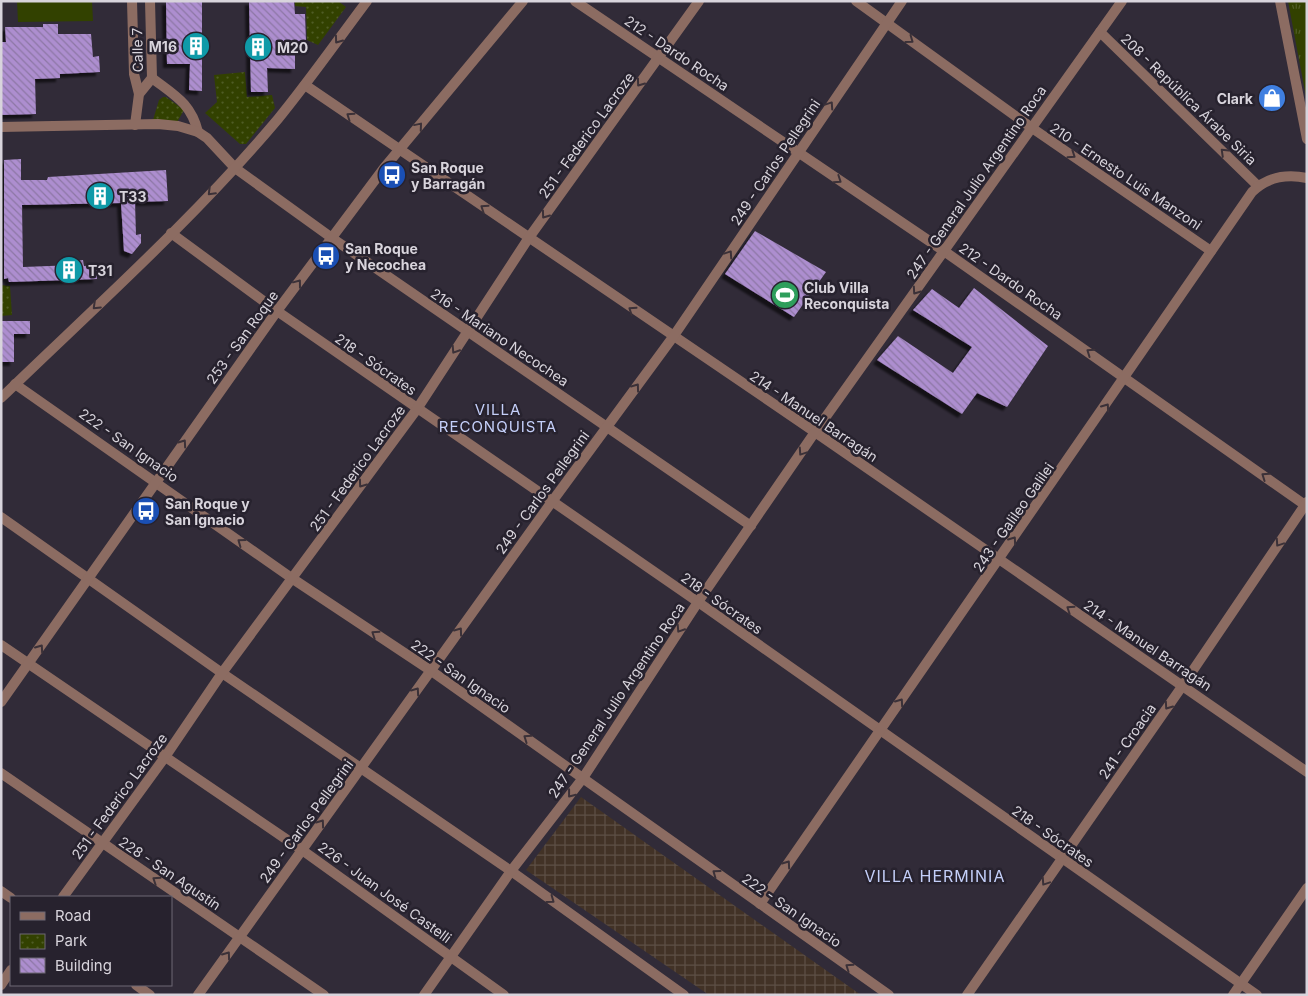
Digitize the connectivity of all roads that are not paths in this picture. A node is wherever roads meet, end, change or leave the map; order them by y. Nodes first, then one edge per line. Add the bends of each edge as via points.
1 (132, 1) edge
2 (150, 1) edge
3 (367, 1) edge
4 (523, 1) edge
5 (575, 1) edge
6 (700, 1) edge
7 (856, 1) edge
8 (902, 1) edge
9 (1122, 1) edge
10 (1280, 1) edge
11 (887, 23) junction
12 (1100, 32) junction
13 (659, 57) junction
14 (152, 78) junction
15 (305, 85) junction
16 (139, 94) junction
17 (135, 125) junction
18 (1, 127) edge
19 (1032, 128) junction
20 (198, 132) junction
21 (1307, 139) edge
22 (399, 150) junction
23 (798, 153) junction
24 (235, 168) junction
25 (1307, 178) edge
26 (1258, 186) junction
27 (171, 233) junction
28 (332, 238) junction
29 (528, 238) junction
30 (1211, 250) junction
31 (944, 251) junction
32 (277, 311) junction
33 (467, 331) junction
34 (673, 337) junction
35 (1126, 378) junction
36 (16, 384) junction
37 (1, 398) edge
38 (417, 409) junction
39 (607, 427) junction
40 (815, 432) junction
41 (156, 481) junction
42 (551, 503) junction
43 (1306, 504) edge
44 (1, 518) edge
45 (751, 526) junction
46 (999, 561) junction
47 (89, 578) junction
48 (293, 578) junction
49 (698, 602) junction
50 (1, 645) edge
51 (29, 665) junction
52 (430, 670) junction
53 (222, 673) junction
54 (1183, 685) junction
55 (1, 702) edge
56 (881, 730) junction
57 (166, 757) junction
58 (362, 767) junction
59 (1307, 772) edge
60 (1, 773) edge
61 (583, 778) junction
62 (101, 843) junction
63 (302, 850) junction
64 (1061, 858) junction
65 (511, 871) junction
66 (1307, 888) edge
67 (64, 896) edge
68 (760, 904) junction
69 (240, 937) junction
70 (451, 957) junction
71 (10, 972) edge
72 (1241, 984) junction
73 (1, 985) edge
74 (137, 986) edge
75 (150, 995) edge
76 (198, 995) edge
77 (324, 995) edge
78 (424, 995) edge
79 (504, 995) edge
80 (684, 995) edge
81 (889, 995) edge
82 (967, 995) edge
83 (1233, 995) edge
84 (1257, 995) edge

1 - 16 street, Calle 7 via 134,74
2 - 14 street, Calle 7
3 -> 15 street
22 -> 4 street, 253 - San Roque
5 - 13 street, 212 - Dardo Rocha
6 - 13 street, 251 - Federico Lacroze
7 - 11 street, 210 - Ernesto Luis Manzoni
8 - 11 street, 249 - Carlos Pellegrini
9 - 12 street, 247 - General Julio Argentino Roca
10 - 21 street
11 -> 19 street, 210 - Ernesto Luis Manzoni
23 -> 11 street, 249 - Carlos Pellegrini
12 - 19 street, 247 - General Julio Argentino Roca
26 -> 12 street, 208 - República Árabe Siria
13 - 23 street, 212 - Dardo Rocha
13 -> 29 street, 251 - Federico Lacroze
14 - 16 street, Calle 7
14 - 20 street via 186,106 194,116
22 -> 15 street, 214 - Manuel Barragán
15 - 24 street
16 - 17 street, Calle 7
17 - 18 street
17 - 20 street via 178,126
19 -> 30 street, 210 - Ernesto Luis Manzoni
19 - 31 street, 247 - General Julio Argentino Roca
20 - 24 street, 216 - Mariano Necochea
22 - 28 street, 253 - San Roque
29 -> 22 street, 214 - Manuel Barragán
23 -> 31 street, 212 - Dardo Rocha
34 -> 23 street, 249 - Carlos Pellegrini
24 -> 27 street
24 - 28 street, 216 - Mariano Necochea
25 - 26 street via 1289,176
26 - 30 street, 243 - Galileo Galilei
27 - 32 street, 218 - Sócrates
27 -> 36 street
32 -> 28 street, 253 - San Roque
28 - 33 street, 216 - Mariano Necochea
29 - 33 street, 251 - Federico Lacroze
34 -> 29 street, 214 - Manuel Barragán
30 - 35 street, 243 - Galileo Galilei
35 -> 31 street, 212 - Dardo Rocha
31 -> 40 street, 247 - General Julio Argentino Roca
32 - 38 street, 218 - Sócrates
41 -> 32 street, 253 - San Roque
33 -> 38 street, 251 - Federico Lacroze
33 - 39 street, 216 - Mariano Necochea
39 -> 34 street, 249 - Carlos Pellegrini
34 - 40 street, 214 - Manuel Barragán
43 -> 35 street, 212 - Dardo Rocha
46 -> 35 street, 243 - Galileo Galilei
36 - 37 street
36 - 41 street, 222 - San Ignacio
38 - 42 street, 218 - Sócrates
38 -> 48 street, 251 - Federico Lacroze
39 - 42 street, 249 - Carlos Pellegrini
39 - 45 street, 216 - Mariano Necochea
40 -> 45 street, 247 - General Julio Argentino Roca
40 - 46 street, 214 - Manuel Barragán
41 - 47 street, 253 - San Roque
48 -> 41 street, 222 - San Ignacio
42 - 49 street, 218 - Sócrates
52 -> 42 street, 249 - Carlos Pellegrini
43 -> 54 street, 241 - Croacia
44 - 47 street
45 - 49 street, 247 - General Julio Argentino Roca
54 -> 46 street, 214 - Manuel Barragán
56 -> 46 street, 243 - Galileo Galilei
51 -> 47 street, 253 - San Roque
47 - 53 street
52 -> 48 street, 222 - San Ignacio
48 - 53 street, 251 - Federico Lacroze
49 - 56 street, 218 - Sócrates
49 -> 61 street, 247 - General Julio Argentino Roca
50 - 51 street, 226 - Juan José Castelli
51 - 55 street, 253 - San Roque
51 - 57 street, 226 - Juan José Castelli
58 -> 52 street, 249 - Carlos Pellegrini
61 -> 52 street, 222 - San Ignacio
53 - 57 street, 251 - Federico Lacroze
53 - 58 street
54 - 59 street, 214 - Manuel Barragán
54 -> 64 street, 241 - Croacia
56 - 64 street, 218 - Sócrates
68 -> 56 street, 243 - Galileo Galilei
57 - 62 street, 251 - Federico Lacroze
57 - 63 street, 226 - Juan José Castelli
63 -> 58 street, 249 - Carlos Pellegrini
58 - 65 street
60 - 62 street, 228 - San Agustín
61 -> 65 street, 247 - General Julio Argentino Roca
68 -> 61 street, 222 - San Ignacio
62 - 67 street, 251 - Federico Lacroze
69 -> 62 street, 228 - San Agustín
63 - 69 street, 249 - Carlos Pellegrini
63 - 70 street, 226 - Juan José Castelli
64 - 72 street, 218 - Sócrates
64 -> 82 street, 241 - Croacia
65 - 70 street, 247 - General Julio Argentino Roca
65 -> 80 street
66 - 72 street
81 -> 68 street, 222 - San Ignacio
76 -> 69 street, 249 - Carlos Pellegrini
69 - 77 street, 228 - San Agustín
70 - 78 street, 247 - General Julio Argentino Roca
70 - 79 street, 226 - Juan José Castelli
71 - 73 street
72 - 83 street
72 - 84 street, 218 - Sócrates
74 - 75 street

